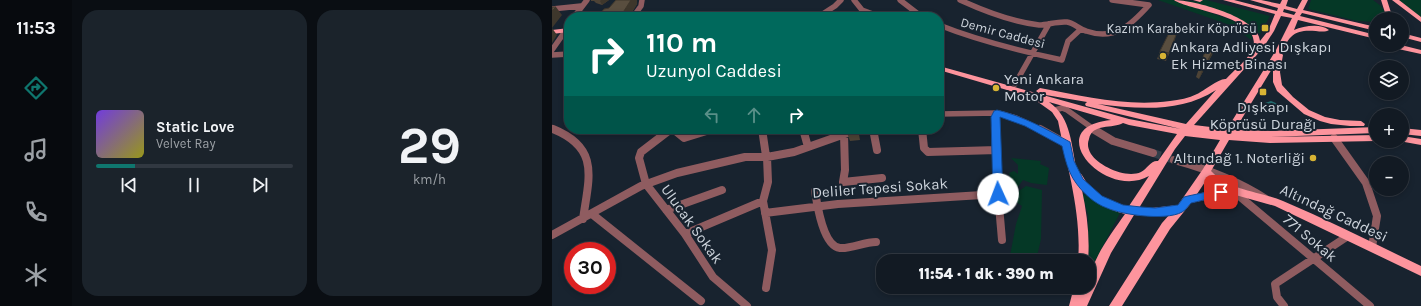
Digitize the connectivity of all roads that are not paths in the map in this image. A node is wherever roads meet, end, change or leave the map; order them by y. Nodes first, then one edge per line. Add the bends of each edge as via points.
1 (586, 0) edge
2 (642, 0) edge
3 (849, 0) edge
4 (854, 0) edge
5 (900, 0) edge
6 (960, 0) edge
7 (1112, 0) edge
8 (1177, 0) edge
9 (1196, 0) edge
10 (1200, 0) edge
11 (1226, 0) edge
12 (1253, 0) edge
13 (1260, 0) edge
14 (1285, 0) edge
15 (1305, 0) edge
16 (1377, 0) edge
17 (1384, 0) edge
18 (1396, 0) edge
19 (840, 1) edge
20 (1270, 4) junction
21 (581, 6) junction
22 (552, 9) edge
23 (1388, 10) joint
24 (577, 12) edge
25 (637, 12) edge
26 (826, 12) edge
27 (867, 12) edge
28 (916, 12) edge
29 (1289, 12) junction
30 (1421, 20) edge
31 (1050, 24) junction
32 (1369, 24) edge
33 (1361, 25) junction
34 (944, 27) edge
35 (1369, 27) edge
36 (564, 28) edge
37 (552, 29) edge
38 (564, 29) edge
39 (1081, 29) junction
40 (552, 32) edge
41 (564, 34) edge
42 (1369, 35) edge
43 (1287, 36) junction
44 (1409, 37) edge
45 (1369, 40) edge
46 (1421, 40) edge
47 (1409, 45) edge
48 (1421, 48) edge
49 (1409, 49) edge
50 (552, 50) edge
51 (1280, 50) junction
52 (1421, 52) edge
53 (1254, 53) junction
54 (564, 54) edge
55 (1034, 54) junction
56 (552, 55) edge
57 (944, 64) edge
58 (1242, 66) junction
59 (944, 69) edge
60 (1015, 84) junction
61 (1040, 91) junction
62 (1028, 93) junction
63 (1055, 110) junction
64 (997, 113) junction
65 (944, 114) edge
66 (1129, 122) junction
67 (1369, 125) edge
68 (1092, 128) junction
69 (552, 129) edge
70 (1369, 131) edge
71 (1409, 132) edge
72 (1419, 133) edge
73 (665, 134) edge
74 (679, 134) edge
75 (700, 134) edge
76 (763, 134) edge
77 (804, 134) edge
78 (838, 134) edge
79 (840, 134) edge
80 (874, 134) edge
81 (923, 134) edge
82 (1313, 135) junction
83 (1334, 138) junction
84 (1369, 138) edge
85 (1409, 140) edge
86 (1421, 142) edge
87 (1067, 144) junction
88 (808, 147) junction
89 (1172, 147) junction
90 (877, 150) dead end
91 (997, 150) junction
92 (1153, 153) tunnel mouth
93 (767, 156) junction
94 (1174, 160) tunnel mouth
95 (1070, 161) junction
96 (1206, 172) junction
97 (882, 178) dead end
98 (646, 184) junction
99 (722, 190) dead end
100 (1232, 190) junction
101 (815, 191) dead end
102 (998, 194) junction
103 (1266, 199) junction
104 (763, 201) junction
105 (1184, 204) junction
106 (818, 207) junction
107 (666, 210) junction
108 (765, 213) junction
109 (592, 214) junction
110 (583, 219) junction
111 (685, 234) junction
112 (552, 235) edge
113 (1348, 236) junction
114 (1002, 240) dead end
115 (876, 242) dead end
116 (1372, 247) junction
117 (1085, 254) edge
118 (1312, 258) junction
119 (1421, 271) edge
120 (766, 288) dead end
121 (1078, 294) edge
122 (701, 301) dead end
123 (747, 306) edge
124 (1075, 306) edge
125 (1081, 306) edge
126 (1115, 306) edge
127 (1284, 306) edge
128 (1370, 306) edge

1 - 21 street
2 - 25 street
3 - 19 street
4 - 27 street via 862,10
5 - 28 street
6 - 31 street via 1025,21
7 - 39 street via 1149,5 1122,30 1114,33 1100,34
8 - 53 main road via 1245,24 1256,35
9 - 10 main road
11 - 29 main road
12 - 20 main road
13 - 20 main road
14 - 53 main road via 1271,32
15 - 43 main road
16 - 23 main road
17 - 23 main road
18 - 30 main road
19 - 26 street
20 - 29 main road
21 - 22 street
21 - 24 street
29 - 33 main road
29 - 42 main road
31 - 39 street via 1065,22
31 - 55 street
32 - 33 main road
33 - 35 main road
34 - 55 street, Demir Caddesi via 972,38
36 - 37 main road
38 - 40 main road
39 - 55 street, Demir Caddesi via 1068,41 1062,60
41 - 50 street
43 - 45 main road via 1299,30 1312,28
43 - 51 main road
44 - 46 main road
47 - 48 main road
49 - 52 main road
51 - 67 main road via 1276,82 1295,104 1329,122
51 - 96 main road
53 - 58 main road
54 - 56 street
55 - 60 street
57 - 60 main road
58 - 61 main road via 1212,89 1190,100 1176,103 1136,105
58 - 89 main road
59 - 62 main road
60 - 61 main road
61 - 82 main road via 1204,130
62 - 63 main road
62 - 66 main road
63 - 68 street via 1067,110
63 - 87 main road via 1062,122
64 - 65 street
64 - 87 street via 1028,124
64 - 91 street
66 - 68 main road via 1105,123
66 - 82 main road via 1196,135 1270,140
68 - 89 main road via 1084,135 1085,152 1096,166 1113,174 1142,176
68 - 92 street via 1113,141
69 - 110 street via 571,137 582,148 589,167
70 - 82 main road
71 - 72 main road
73 - 98 street, Ulucak Sokak via 647,146 639,158
74 - 75 street via 688,138
76 - 93 street
77 - 88 street
78 - 88 street
79 - 97 street via 846,157 844,182
80 - 90 street
81 - 91 street via 924,148 928,152
82 - 83 main road
83 - 84 main road
83 - 116 street via 1366,183 1377,216
85 - 86 main road
87 - 95 main road
88 - 93 street
89 - 125 main road via 1107,250
91 - 102 street
93 - 98 street via 745,157 677,173
93 - 104 street via 768,182
94 - 103 street via 1250,187
95 - 105 main road, Altındağ Caddesi via 1086,189 1110,205 1155,212
95 - 117 main road via 1081,207
96 - 100 main road, Altındağ Caddesi
96 - 105 main road
98 - 107 street, Ulucak Sokak
98 - 109 street
99 - 107 street
100 - 103 main road, Altındağ Caddesi
100 - 105 main road, Altındağ Caddesi
100 - 118 street, 771 Sokak
101 - 106 street
102 - 106 street, Deliler Tepesi Sokak
102 - 114 street
103 - 113 main road, Altındağ Caddesi
104 - 108 street
104 - 111 street
105 - 126 main road via 1166,226
106 - 108 street, Deliler Tepesi Sokak
106 - 115 street via 825,232 832,245 838,248
107 - 111 street, Ulucak Sokak
108 - 120 street via 772,250
109 - 110 street
109 - 122 street
110 - 112 street
111 - 123 street, Ulucak Sokak via 713,277
113 - 116 main road, Altındağ Caddesi
113 - 118 street
116 - 119 main road, Altındağ Caddesi
118 - 127 street via 1275,284 1277,297
118 - 128 street, 771 Sokak
121 - 124 main road

